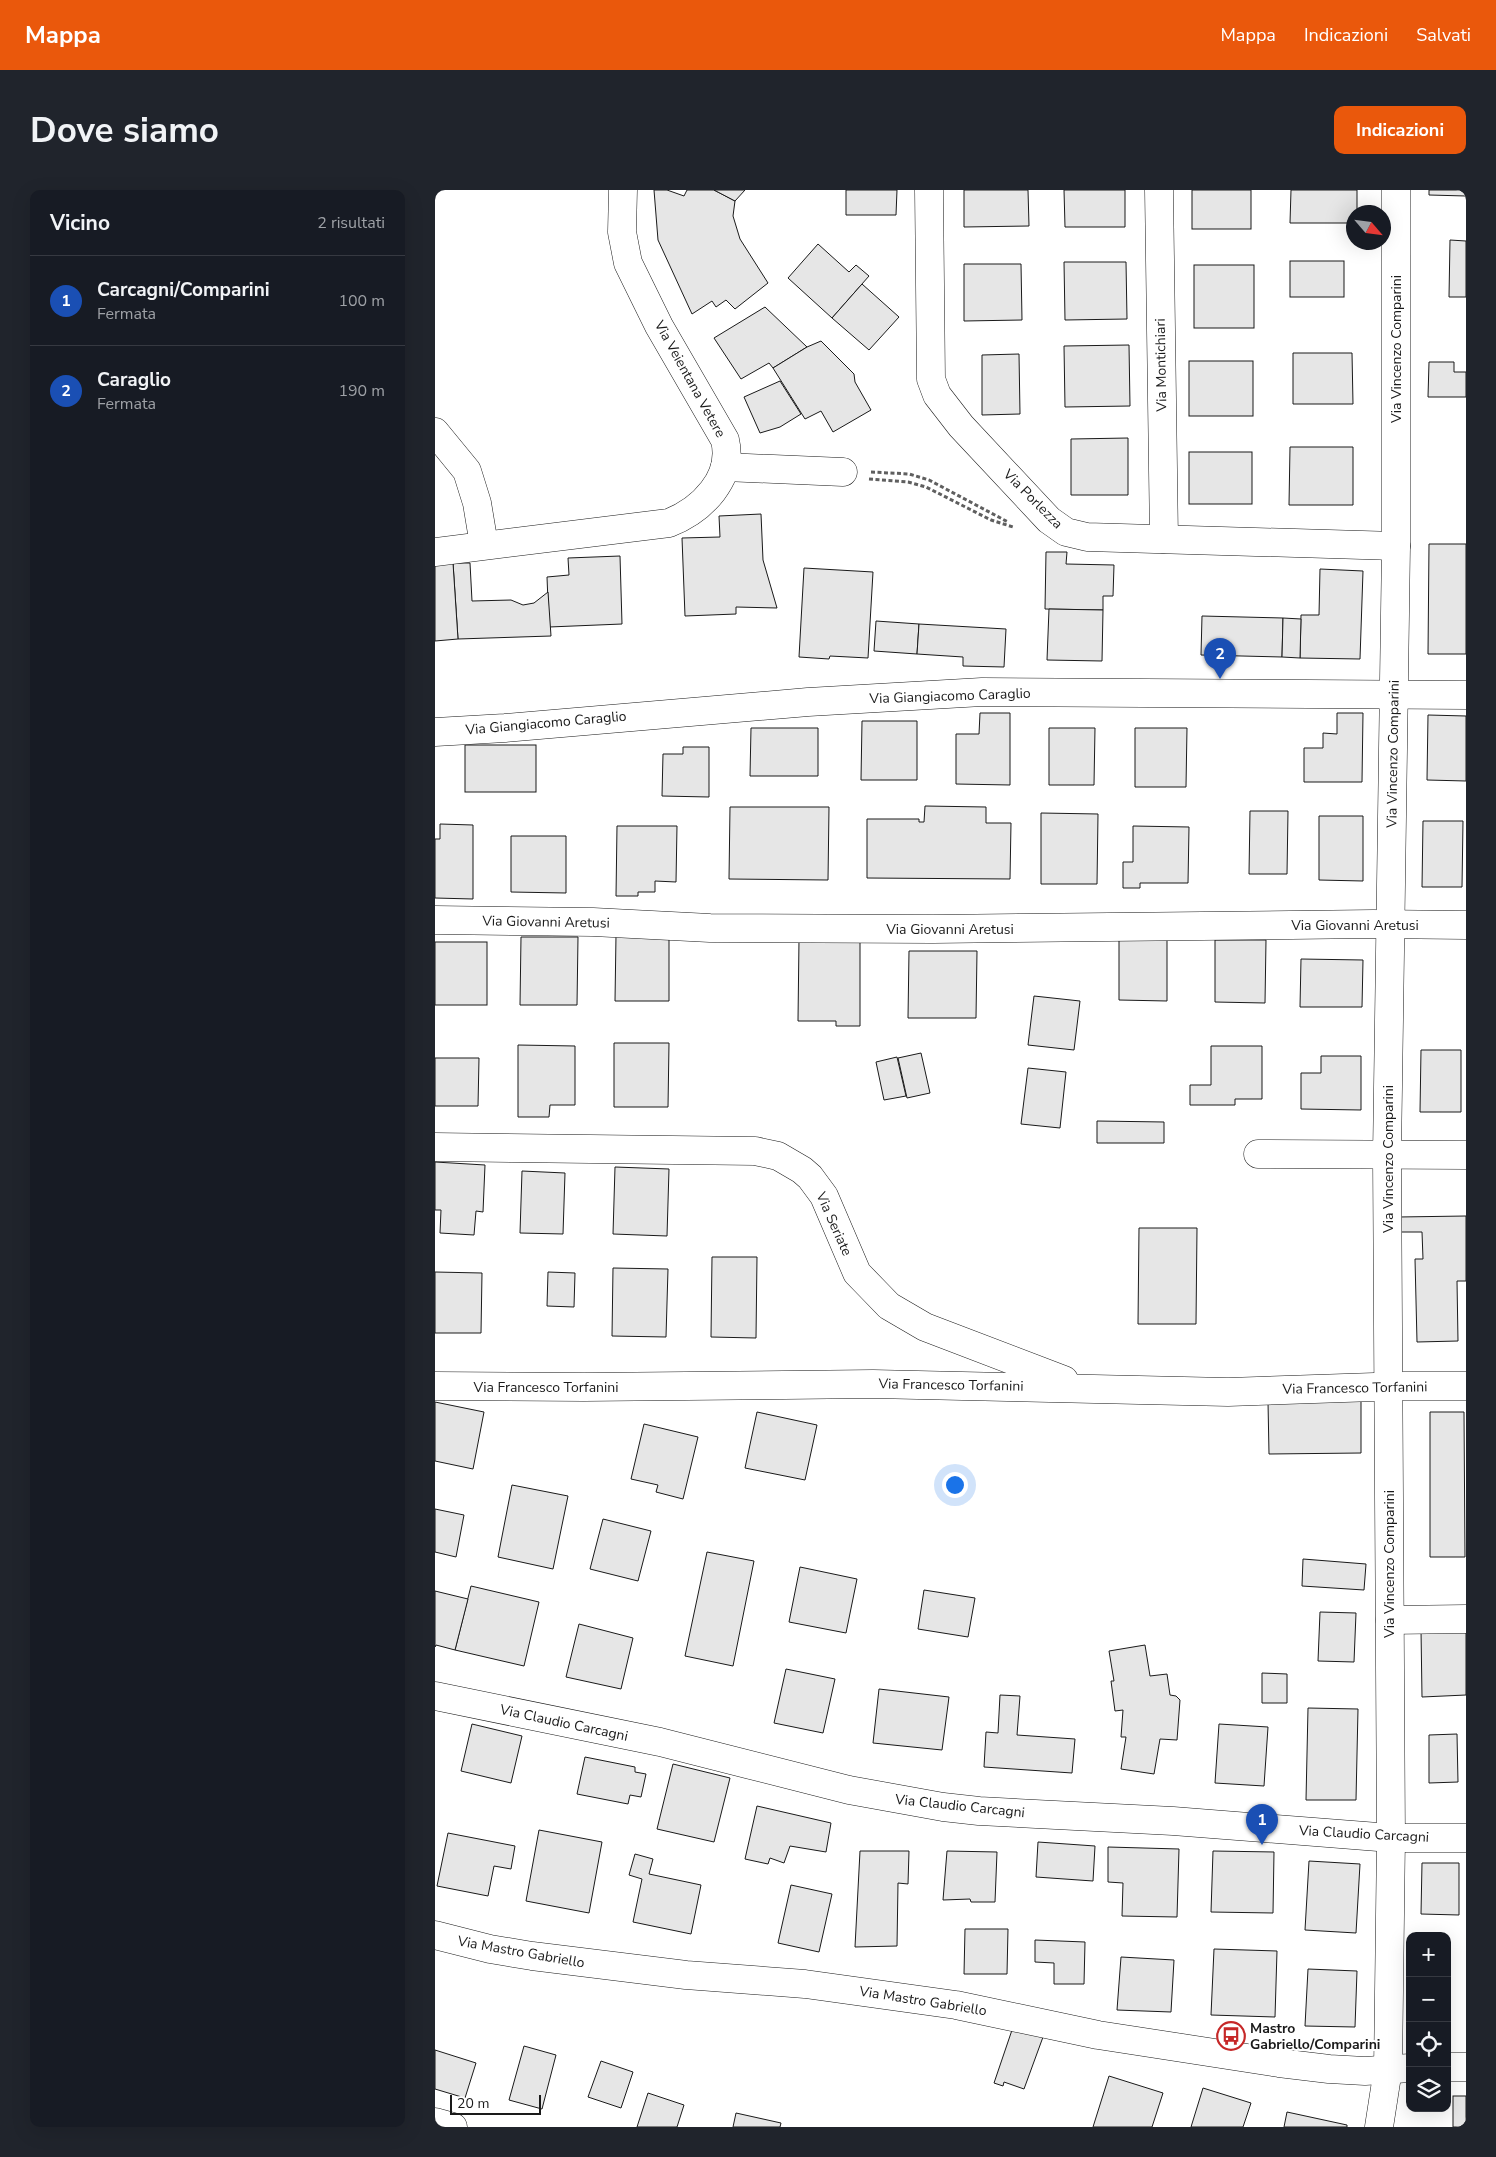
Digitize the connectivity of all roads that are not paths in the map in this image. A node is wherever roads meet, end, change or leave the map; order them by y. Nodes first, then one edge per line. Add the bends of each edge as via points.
1 (623, 190) edge
2 (929, 190) edge
3 (1159, 190) edge
4 (1396, 190) edge
5 (435, 432) edge
6 (725, 467) junction
7 (843, 472) road end
8 (1164, 539) junction
9 (484, 544) junction
10 (1396, 546) junction
11 (435, 552) edge
12 (1394, 695) junction
13 (1466, 695) edge
14 (435, 732) edge
15 (435, 920) edge
16 (1392, 924) junction
17 (1466, 925) edge
18 (435, 1147) edge
19 (1258, 1154) dead end
20 (1387, 1155) junction
21 (1466, 1155) edge
22 (435, 1386) edge
23 (1466, 1386) edge
24 (1388, 1387) junction
25 (1086, 1388) junction
26 (1466, 1619) edge
27 (1390, 1620) junction
28 (435, 1696) edge
29 (1391, 1838) junction
30 (1466, 1838) edge
31 (435, 1935) edge
32 (1451, 2067) edge
33 (1466, 2067) edge
34 (1399, 2068) edge
35 (435, 2122) edge
36 (453, 2127) edge
37 (1379, 2127) edge

1 - 6 street, Via Veientana Vetere via 622,232 628,263 659,326 719,426 727,447
2 - 8 street, Via Porlezza via 931,379 945,406 1049,520 1066,532 1087,537
3 - 8 street, Via Montichiari
4 - 10 street, Via Vincenzo Comparini
5 - 9 street via 467,471
6 - 7 street
6 - 9 street, Via Veientana Vetere via 721,478 702,503 683,518 669,523
8 - 10 street, Via Porlezza
9 - 11 street, Via Veientana Vetere
10 - 12 street, Via Vincenzo Comparini
12 - 13 street, Via Giangiacomo Caraglio
12 - 14 street, Via Giangiacomo Caraglio via 982,692 809,702
12 - 16 street, Via Vincenzo Comparini
15 - 16 street, Via Giovanni Aretusi via 593,922 711,928 923,929
16 - 17 street, Via Giovanni Aretusi
16 - 20 street, Via Vincenzo Comparini
18 - 25 street, Via Seriate via 755,1152 778,1156 802,1170 817,1186 857,1273 889,1306 925,1327
19 - 20 street
20 - 21 street
20 - 24 street, Via Vincenzo Comparini
22 - 25 street, Via Francesco Torfanini via 873,1384
23 - 24 street, Via Francesco Torfanini
24 - 25 street, Via Francesco Torfanini via 1228,1392
24 - 27 street, Via Vincenzo Comparini
26 - 27 street
27 - 29 street, Via Vincenzo Comparini
28 - 29 street, Via Claudio Carcagni via 660,1742 866,1794 943,1807
29 - 30 street, Via Claudio Carcagni
29 - 34 street, Via Vincenzo Comparini
31 - 34 street, Via Mastro Gabriello via 549,1958 686,1975 805,1984 956,2005 1098,2035 1287,2064 1365,2071
32 - 33 street
34 - 37 street, Via Vincenzo Comparini
35 - 36 street

